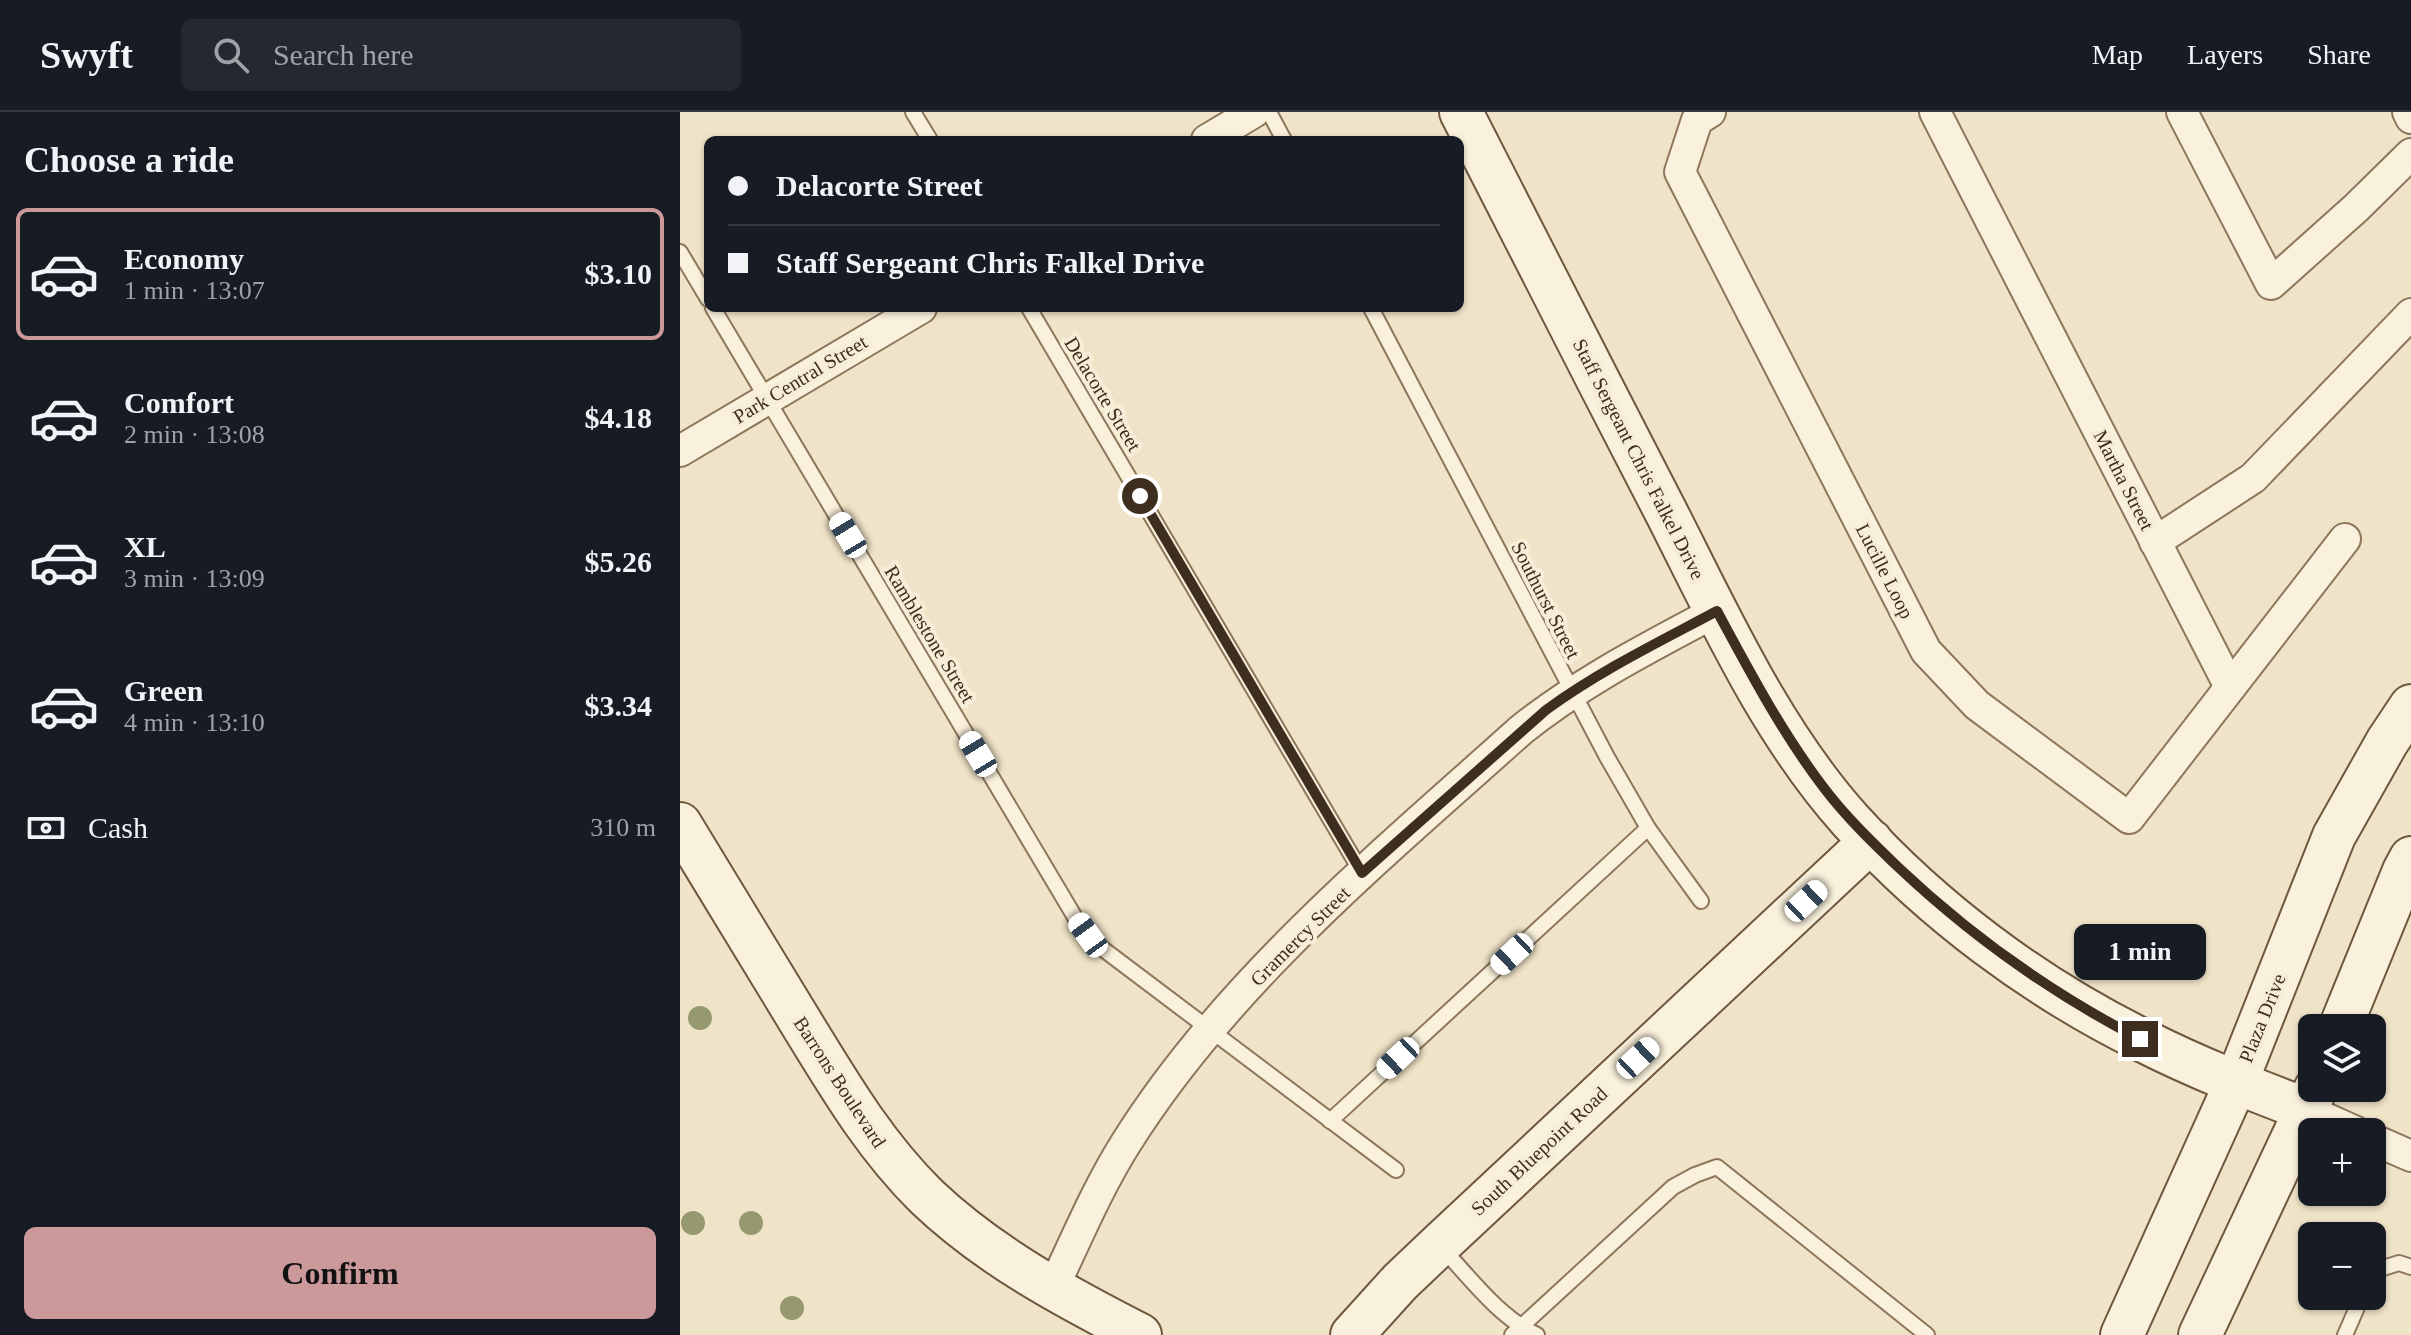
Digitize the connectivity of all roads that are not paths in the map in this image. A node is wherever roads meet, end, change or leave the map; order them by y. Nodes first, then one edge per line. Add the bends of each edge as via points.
1 (913, 112) edge
2 (1254, 112) edge
3 (1269, 112) edge
4 (1461, 112) edge
5 (1710, 112) edge
6 (1935, 112) edge
7 (2182, 112) edge
8 (2408, 112) edge
9 (2411, 118) edge
10 (928, 136) edge
11 (1214, 136) edge
12 (1282, 136) edge
13 (2411, 154) edge
14 (680, 252) edge
15 (704, 292) edge
16 (715, 312) edge
17 (914, 312) edge
18 (1031, 312) edge
19 (1373, 312) edge
20 (2411, 314) edge
21 (766, 398) junction
22 (680, 451) edge
23 (2345, 539) dead end
24 (2155, 542) junction
25 (1717, 611) junction
26 (2230, 687) junction
27 (1571, 691) junction
28 (2411, 706) edge
29 (680, 824) edge
30 (1648, 828) junction
31 (1871, 841) junction
32 (2411, 858) edge
33 (1362, 873) junction
34 (1701, 901) dead end
35 (2346, 1014) edge
36 (1209, 1031) junction
37 (2236, 1083) junction
38 (2298, 1096) edge
39 (2310, 1102) edge
40 (2315, 1102) edge
41 (2337, 1118) edge
42 (1330, 1121) junction
43 (2386, 1145) edge
44 (2411, 1156) edge
45 (1396, 1170) dead end
46 (1439, 1245) junction
47 (2386, 1267) edge
48 (2411, 1267) edge
49 (1052, 1290) junction
50 (2356, 1310) edge
51 (1515, 1331) edge
52 (1140, 1335) edge
53 (1352, 1335) edge
54 (1537, 1335) edge
55 (1927, 1335) edge
56 (2122, 1335) edge
57 (2200, 1335) edge
58 (2345, 1335) edge

1 - 10 lane
2 - 11 street
3 - 12 lane
4 - 25 street, Staff Sergeant Chris Falkel Drive
5 - 26 street, Lucille Loop via 1697,120 1680,172 1926,651 1977,705 2129,818
6 - 24 street, Martha Street
7 - 13 street via 2271,284
8 - 9 street
14 - 15 lane
16 - 21 lane, Ramblestone Street
17 - 21 street, Park Central Street
18 - 33 lane, Delacorte Street
19 - 27 lane, Southurst Street
20 - 24 street, Martha Street via 2253,478
21 - 22 street, Park Central Street
21 - 36 lane, Ramblestone Street via 1076,919 1103,949
23 - 26 street, Lucille Loop
24 - 26 street
25 - 27 street, Gramercy Street
25 - 31 street, Staff Sergeant Chris Falkel Drive via 1792,743
27 - 30 lane, Southurst Street
27 - 33 street, Gramercy Street
28 - 37 street, Plaza Drive via 2334,836
29 - 49 street, Barrons Boulevard via 880,1145 957,1223
30 - 34 lane, Southurst Street
30 - 42 lane
31 - 37 street, Staff Sergeant Chris Falkel Drive via 1954,918 2030,975 2140,1039
31 - 46 street, South Bluepoint Road
32 - 35 street
33 - 36 street, Gramercy Street
36 - 42 lane, Ramblestone Street
36 - 49 street, Gramercy Street via 1117,1158
37 - 38 street, Staff Sergeant Chris Falkel Drive
37 - 56 street, Plaza Drive
39 - 57 street
40 - 41 street
42 - 45 lane, Ramblestone Street
43 - 44 street
46 - 51 lane
46 - 53 street, South Bluepoint Road
47 - 48 lane via 2399,1263
49 - 52 street, Barrons Boulevard
50 - 58 lane
51 - 54 lane
51 - 55 lane via 1673,1187 1717,1167

